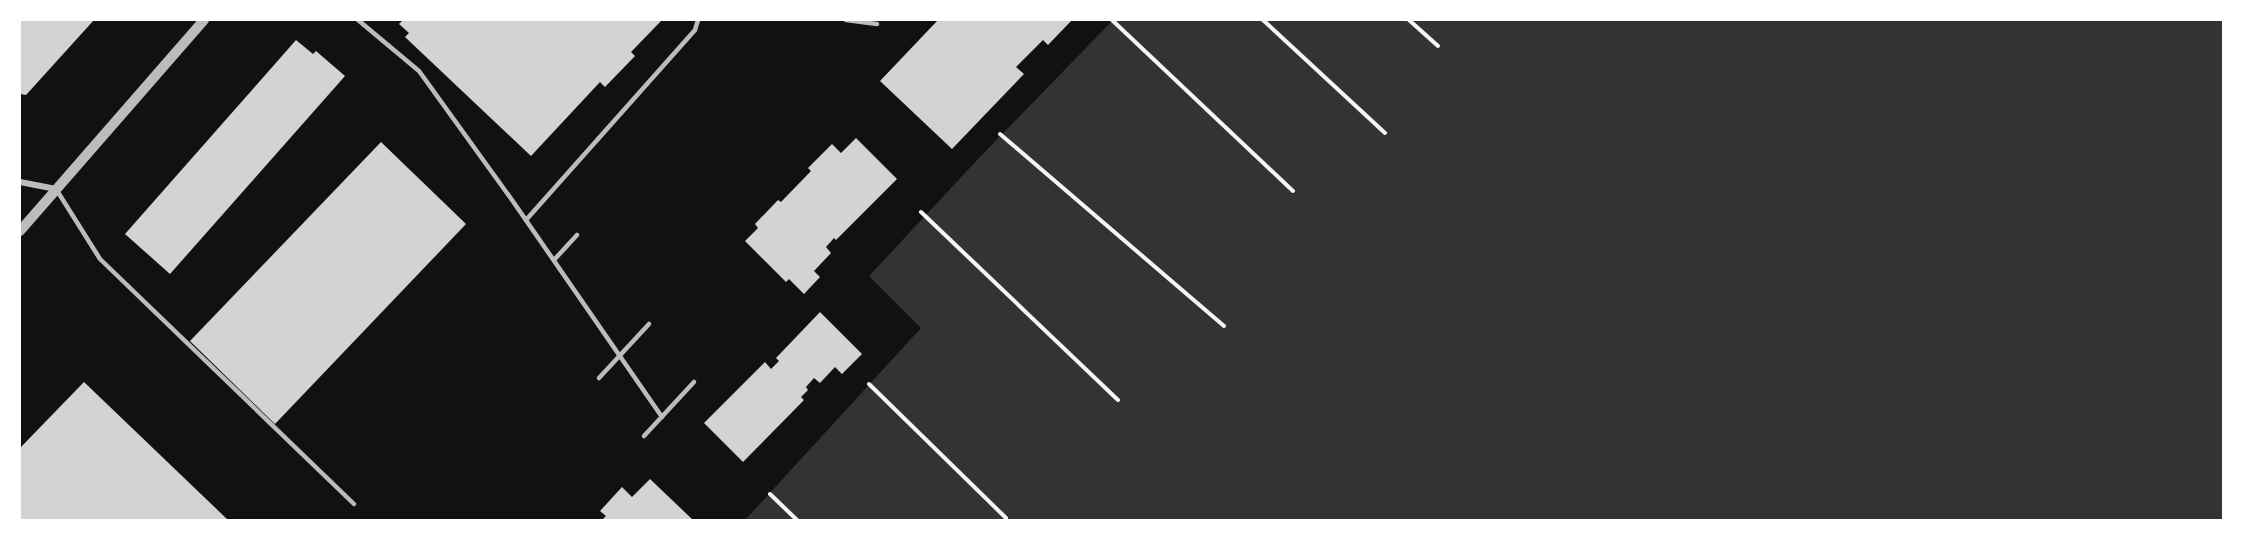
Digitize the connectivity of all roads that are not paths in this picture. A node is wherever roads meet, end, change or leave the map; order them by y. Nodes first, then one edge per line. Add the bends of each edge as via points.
1 (204, 20) edge
2 (358, 20) edge
3 (698, 20) edge
4 (846, 20) edge
5 (877, 24) dead end
6 (20, 182) edge
7 (56, 189) junction
8 (526, 220) junction
9 (20, 231) edge
10 (577, 235) dead end
11 (554, 260) junction
12 (649, 324) dead end
13 (620, 356) junction
14 (599, 378) dead end
15 (694, 382) dead end
16 (662, 417) junction
17 (644, 436) dead end
18 (354, 504) dead end

1 - 7 street
2 - 8 lane via 419,71
3 - 8 lane via 695,30
4 - 5 lane
6 - 7 street
7 - 9 street
7 - 18 lane via 100,259
8 - 11 lane
10 - 11 lane
11 - 13 lane
12 - 13 lane
13 - 14 lane
13 - 16 lane
15 - 16 lane
16 - 17 lane

